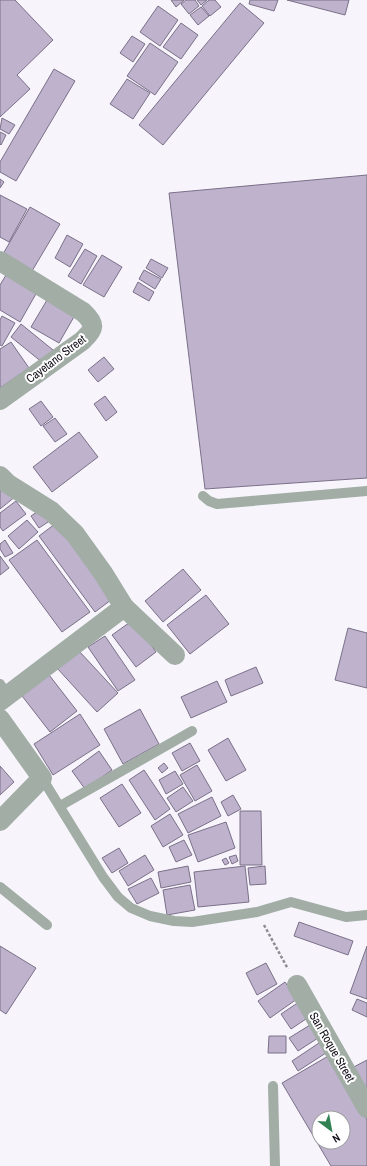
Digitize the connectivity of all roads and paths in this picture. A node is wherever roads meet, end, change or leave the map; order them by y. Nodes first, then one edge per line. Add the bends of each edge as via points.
1 (0, 261) edge
2 (0, 400) edge
3 (0, 476) edge
4 (367, 491) edge
5 (202, 496) dead end
6 (124, 607) junction
7 (175, 655) dead end
8 (2, 694) edge
9 (0, 719) edge
10 (192, 731) dead end
11 (42, 778) junction
12 (60, 806) junction
13 (0, 821) edge
14 (0, 887) edge
15 (257, 912) junction
16 (367, 915) edge
17 (47, 925) dead end
18 (297, 985) joint
19 (273, 1086) dead end
20 (367, 1108) edge
21 (275, 1166) edge

1 - 2 street, Cayetano Street via 83,312 93,326 82,341
3 - 6 street via 8,484 52,511 75,534
4 - 5 lane via 217,504
6 - 7 street
6 - 8 street
9 - 11 street
10 - 12 lane
11 - 12 lane
11 - 13 street
12 - 15 lane via 103,877 118,897 131,908 150,916 192,922
14 - 17 lane
15 - 16 lane via 291,902 346,917
15 - 18 path
18 - 20 street, San Roque Street
19 - 21 lane

